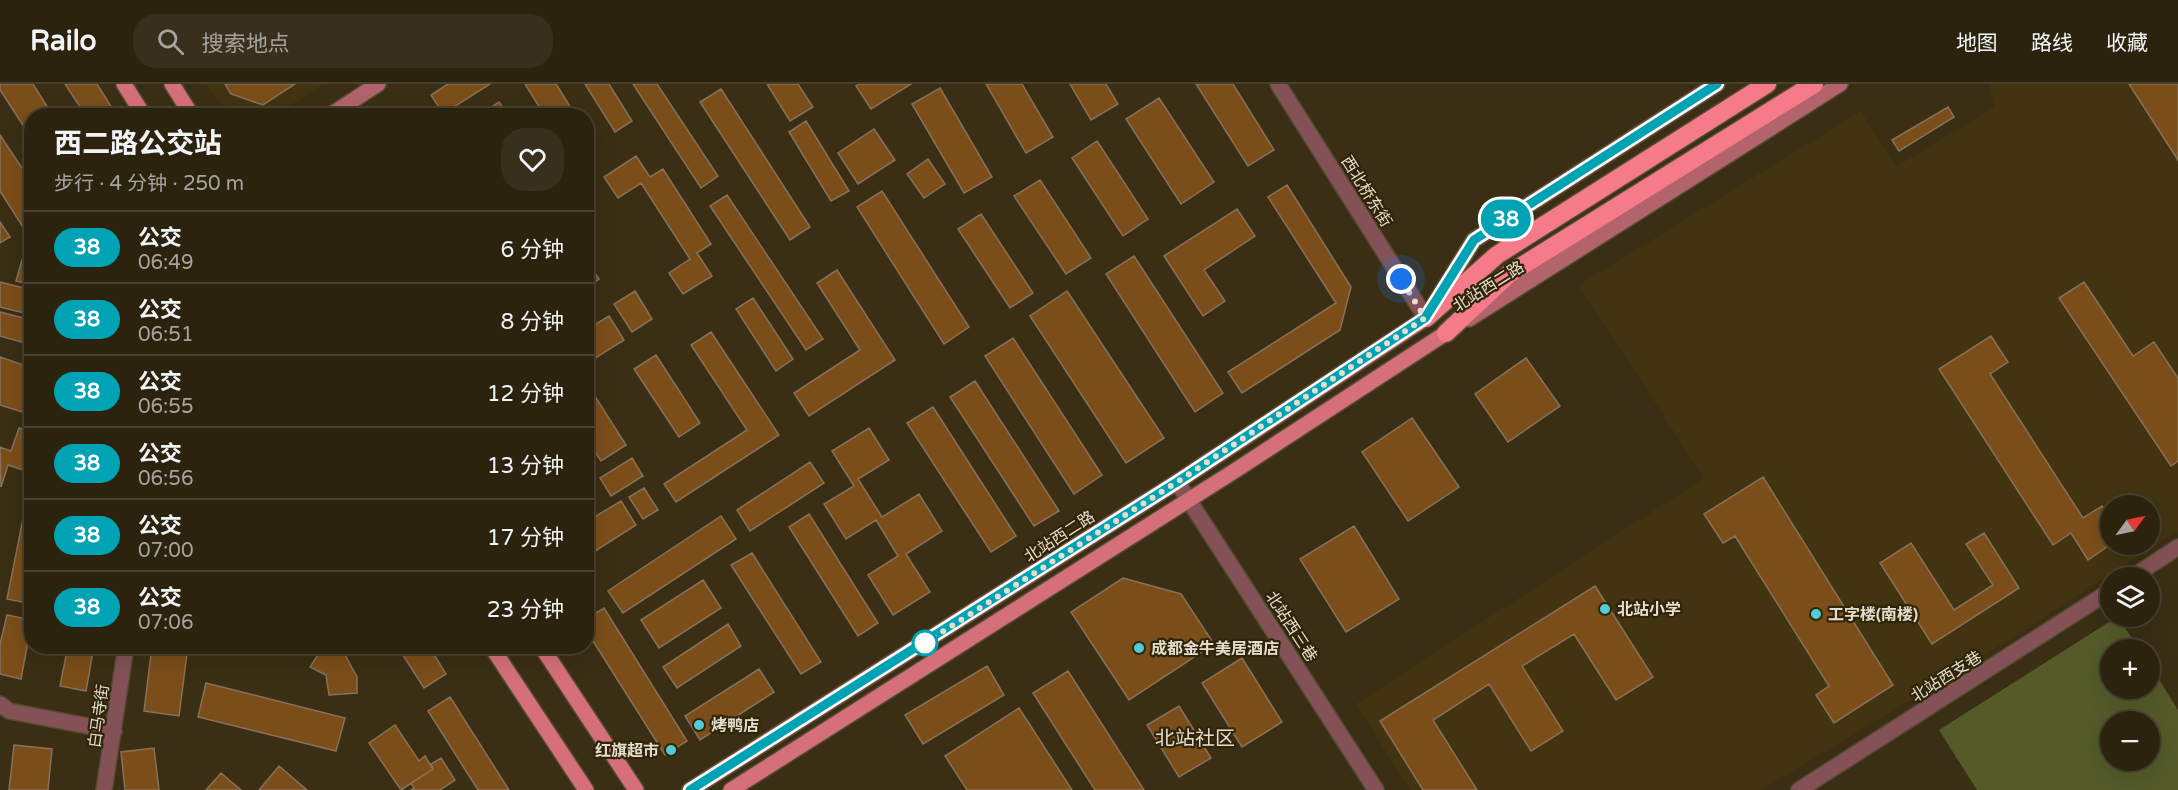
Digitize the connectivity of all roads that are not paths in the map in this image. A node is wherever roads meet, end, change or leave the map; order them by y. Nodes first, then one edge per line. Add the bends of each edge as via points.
1 (124, 84) edge
2 (172, 84) edge
3 (378, 84) edge
4 (1278, 84) edge
5 (1717, 84) edge
6 (1767, 84) edge
7 (1814, 84) edge
8 (1840, 84) edge
9 (139, 108) edge
10 (187, 108) edge
11 (341, 108) edge
12 (1425, 318) junction
13 (1446, 333) junction
14 (1177, 482) junction
15 (1189, 501) junction
16 (2178, 547) edge
17 (2148, 567) edge
18 (2100, 597) edge
19 (125, 654) edge
20 (496, 654) edge
21 (546, 654) edge
22 (0, 704) edge
23 (114, 730) junction
24 (104, 790) edge
25 (586, 790) edge
26 (636, 790) edge
27 (690, 790) edge
28 (731, 790) edge
29 (1376, 790) edge
30 (1799, 790) edge

1 - 9 main road
2 - 10 main road
3 - 11 street
4 - 12 street, 西北桥东街
5 - 12 street, 北站西二路 via 1474,240
6 - 12 highway via 1497,255
7 - 13 highway via 1509,274
8 - 13 street, 北站西二路
12 - 14 main road, 北站西二路
13 - 15 main road, 北站西二路
14 - 15 street, 北站西三巷
14 - 27 main road, 北站西二路
15 - 28 main road, 北站西二路
15 - 29 street, 北站西三巷
16 - 17 street
18 - 30 street, 北站西支巷
19 - 23 street, 白马寺街
20 - 25 main road
21 - 26 main road
22 - 23 street via 9,711
23 - 24 street, 白马寺街

